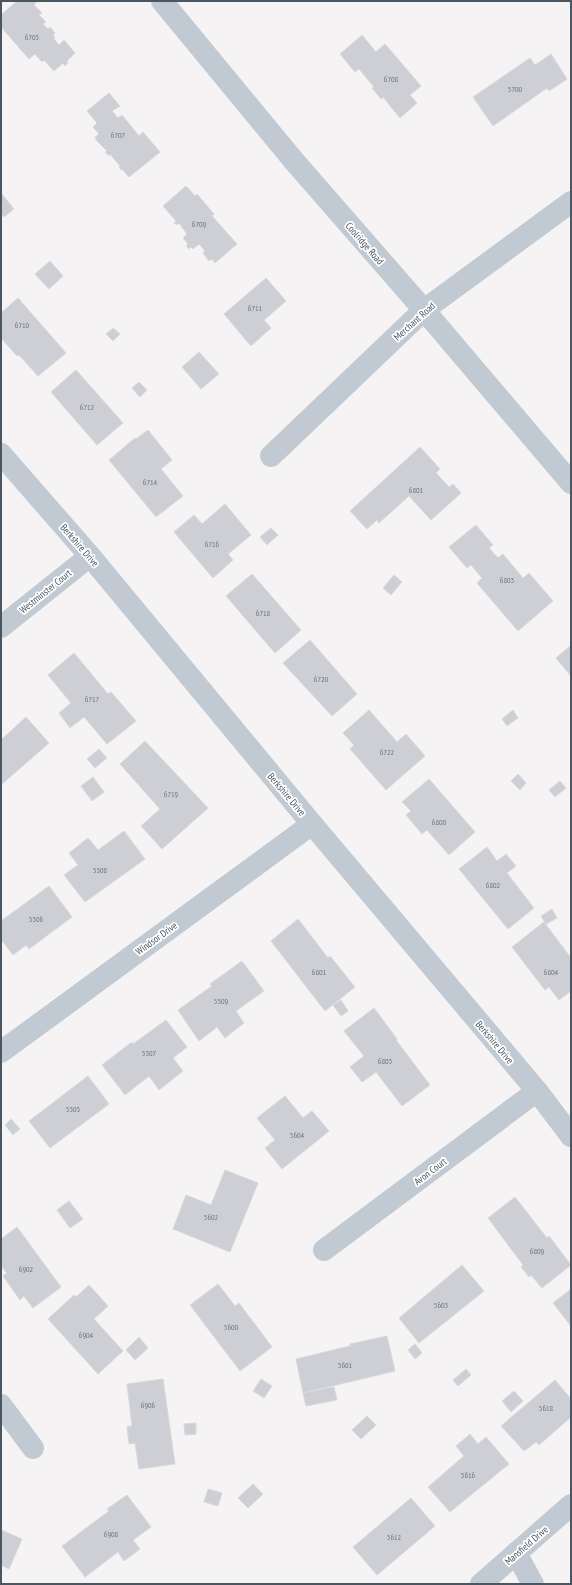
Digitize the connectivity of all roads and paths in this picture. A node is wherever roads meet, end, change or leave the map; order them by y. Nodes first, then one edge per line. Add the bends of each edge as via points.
1 (162, 1) edge
2 (571, 202) edge
3 (424, 310) junction
4 (1, 454) edge
5 (271, 456) dead end
6 (571, 483) edge
7 (90, 556) junction
8 (1, 627) edge
9 (312, 824) junction
10 (1, 1052) edge
11 (537, 1091) junction
12 (571, 1136) edge
13 (324, 1250) dead end
14 (1, 1405) edge
15 (33, 1448) dead end
16 (571, 1505) edge
17 (516, 1553) junction
18 (480, 1584) edge
19 (533, 1584) edge

1 - 3 street, Coolridge Road via 294,161
2 - 3 street, Merchant Road
3 - 5 street, Merchant Road
3 - 6 street, Coolridge Road
4 - 7 street, Berkshire Drive
7 - 8 street, Westminster Court
7 - 9 street, Berkshire Drive
9 - 10 street, Windsor Drive
9 - 11 street, Berkshire Drive
11 - 12 street, Berkshire Drive
11 - 13 street, Avon Court
14 - 15 street
16 - 17 street, Mansfield Drive
17 - 18 street, Mansfield Drive
17 - 19 street

